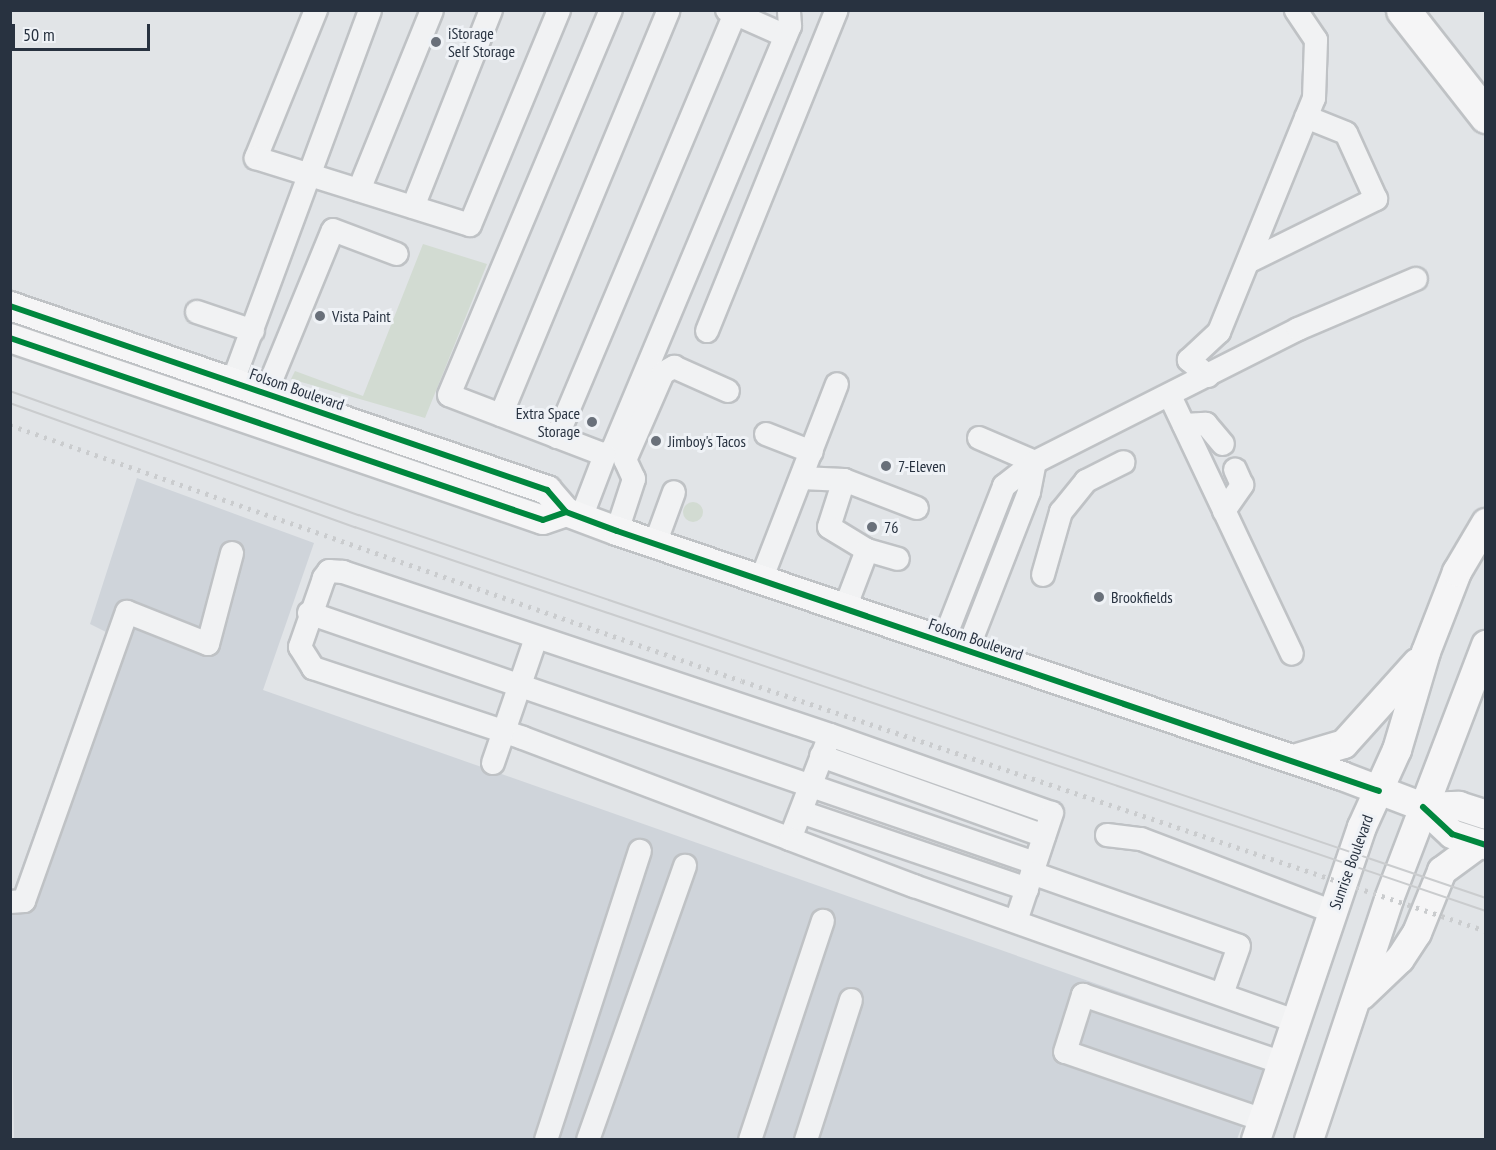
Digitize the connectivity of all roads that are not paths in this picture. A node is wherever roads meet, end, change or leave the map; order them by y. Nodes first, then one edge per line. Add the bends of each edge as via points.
1 (316, 10) edge
2 (370, 10) edge
3 (432, 10) edge
4 (491, 10) edge
5 (559, 10) edge
6 (611, 10) edge
7 (669, 10) edge
8 (789, 10) edge
9 (837, 10) edge
10 (1296, 10) edge
11 (1403, 10) edge
12 (731, 12) edge
13 (786, 36) junction
14 (1485, 116) edge
15 (1306, 117) junction
16 (306, 173) junction
17 (359, 190) junction
18 (413, 207) junction
19 (397, 254) dead end
20 (1248, 262) junction
21 (1416, 279) dead end
22 (10, 306) edge
23 (197, 312) dead end
24 (253, 331) junction
25 (706, 331) dead end
26 (10, 338) edge
27 (1208, 376) junction
28 (149, 384) junction
29 (837, 384) dead end
30 (225, 387) junction
31 (728, 391) dead end
32 (266, 393) junction
33 (1170, 396) junction
34 (501, 415) junction
35 (1184, 425) junction
36 (766, 434) dead end
37 (558, 437) junction
38 (979, 438) dead end
39 (1223, 444) dead end
40 (812, 452) junction
41 (605, 455) junction
42 (1035, 462) junction
43 (1124, 462) dead end
44 (1235, 469) dead end
45 (802, 478) junction
46 (844, 480) junction
47 (674, 492) dead end
48 (917, 508) dead end
49 (1224, 511) junction
50 (573, 515) junction
51 (1485, 523) edge
52 (617, 531) junction
53 (655, 544) junction
54 (867, 550) junction
55 (232, 553) dead end
56 (898, 559) dead end
57 (1043, 575) dead end
58 (761, 580) junction
59 (845, 608) junction
60 (309, 613) junction
61 (536, 638) junction
62 (1485, 645) edge
63 (955, 646) junction
64 (1426, 652) junction
65 (1292, 654) dead end
66 (519, 687) junction
67 (504, 732) junction
68 (830, 735) junction
69 (821, 756) junction
70 (1293, 759) junction
71 (493, 763) dead end
72 (812, 784) junction
73 (1379, 791) junction
74 (1423, 807) junction
75 (801, 812) junction
76 (1485, 815) edge
77 (1107, 835) dead end
78 (1044, 836) junction
79 (790, 839) junction
80 (1483, 844) edge
81 (640, 851) dead end
82 (685, 866) dead end
83 (1031, 875) junction
84 (10, 902) edge
85 (1333, 912) junction
86 (823, 921) dead end
87 (1016, 921) junction
88 (1222, 994) junction
89 (1361, 996) junction
90 (851, 1000) dead end
91 (1297, 1022) junction
92 (1283, 1063) junction
93 (1260, 1130) edge
94 (546, 1140) edge
95 (588, 1140) edge
96 (750, 1140) edge
97 (806, 1140) edge
98 (1309, 1140) edge

1 - 16 lane via 256,158
2 - 16 lane
3 - 17 lane
4 - 18 lane
5 - 18 lane via 470,225
6 - 34 lane via 449,395
7 - 34 lane
8 - 13 lane
9 - 25 lane
10 - 15 lane via 1316,40 1314,98
11 - 14 highway
12 - 13 lane
12 - 37 lane
13 - 41 lane via 618,436
15 - 20 lane
15 - 20 lane via 1346,133 1376,199
16 - 17 lane
16 - 24 lane
17 - 18 lane
19 - 32 lane via 333,230
20 - 27 lane via 1219,332 1189,360
21 - 27 lane via 1298,329
22 - 30 main road, Folsom Boulevard
23 - 24 lane
24 - 30 lane
26 - 28 main road
27 - 33 lane
28 - 30 main road via 177,378
28 - 50 main road via 543,520
29 - 40 lane
30 - 32 main road via 250,402
31 - 52 lane via 674,367 667,369 625,460 634,478
32 - 50 main road, Folsom Boulevard via 547,490
33 - 35 lane
33 - 42 lane
34 - 37 lane
35 - 39 lane via 1215,429
35 - 49 lane
36 - 40 lane
37 - 41 lane
38 - 42 lane
40 - 45 lane
41 - 50 lane
42 - 63 lane via 1029,492
43 - 57 lane via 1086,481 1062,513
44 - 49 lane via 1242,485
45 - 46 lane
45 - 58 lane
46 - 48 lane
46 - 54 lane via 829,527
47 - 53 lane
49 - 65 lane
50 - 52 main road, Folsom Boulevard
51 - 64 main road, Sunrise Boulevard via 1457,572
52 - 53 main road, Folsom Boulevard
53 - 58 main road, Folsom Boulevard
54 - 56 lane
54 - 59 lane
55 - 84 lane via 208,644 127,612 24,901
58 - 59 main road, Folsom Boulevard
59 - 63 main road, Folsom Boulevard
60 - 61 lane via 324,578 329,572 343,572
60 - 66 lane
60 - 67 lane via 300,647 313,668
61 - 66 lane
61 - 68 lane
62 - 74 main road
63 - 70 main road, Folsom Boulevard
64 - 70 main road via 1344,744
64 - 73 main road, Sunrise Boulevard
66 - 67 lane
66 - 72 lane
67 - 71 lane
67 - 79 lane
68 - 69 lane
68 - 78 lane via 1052,813
69 - 72 lane
69 - 78 lane
70 - 73 main road, Folsom Boulevard
72 - 75 lane
72 - 83 lane
73 - 74 main road, Folsom Boulevard
73 - 85 main road, Sunrise Boulevard
74 - 76 main road, Folsom Boulevard via 1459,806
74 - 80 main road, Folsom Boulevard via 1452,834
74 - 89 main road
75 - 79 lane
75 - 83 lane
77 - 85 lane via 1142,839
78 - 83 lane
79 - 87 lane
80 - 89 main road via 1442,871 1417,933 1400,959
81 - 94 lane
82 - 95 lane
83 - 87 lane
83 - 88 lane via 1239,946
85 - 91 main road, Sunrise Boulevard
86 - 96 lane
87 - 88 lane
88 - 91 lane
89 - 98 main road
90 - 97 lane
91 - 92 main road, Sunrise Boulevard
92 - 93 main road, Sunrise Boulevard
92 - 93 lane via 1083,995 1065,1052

